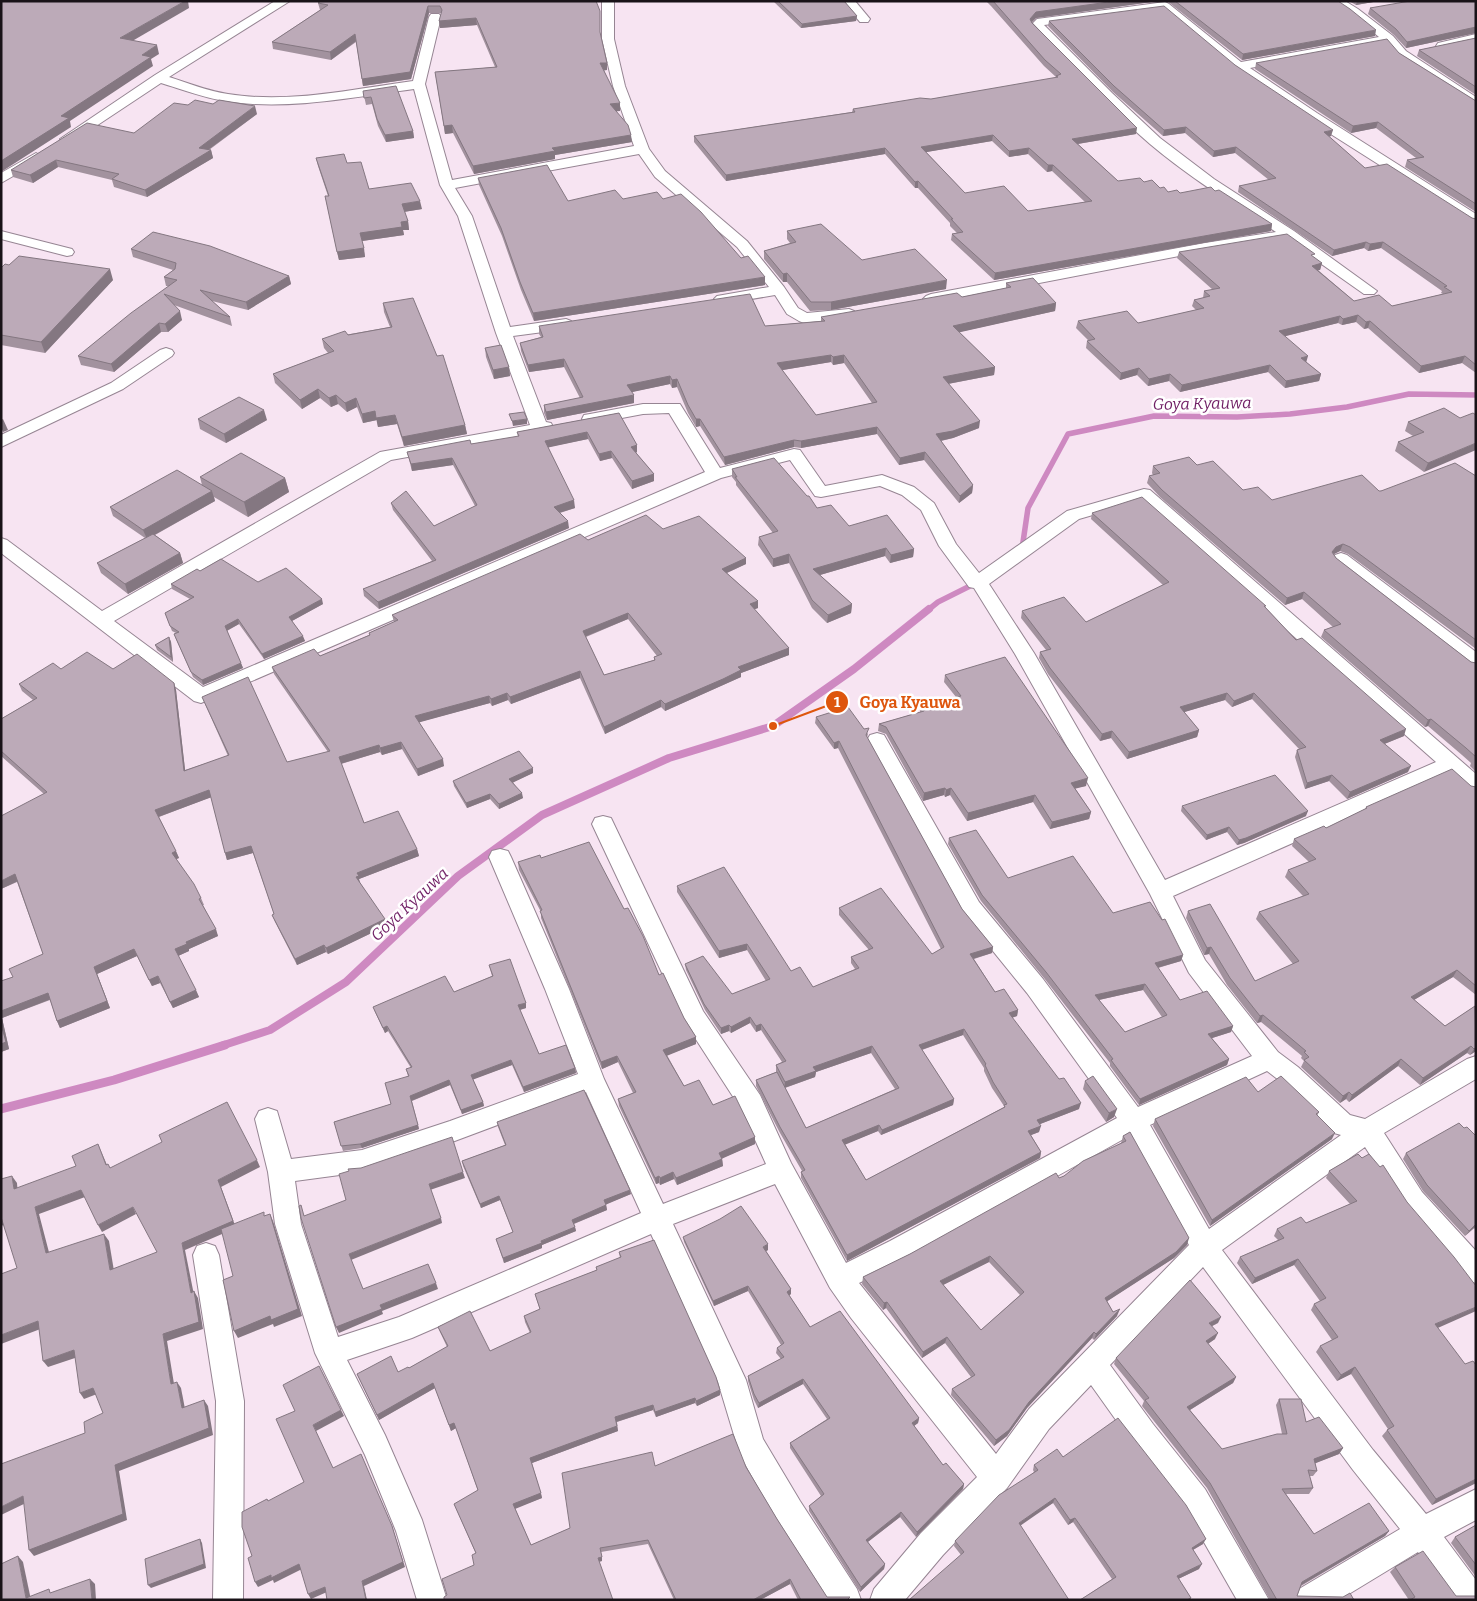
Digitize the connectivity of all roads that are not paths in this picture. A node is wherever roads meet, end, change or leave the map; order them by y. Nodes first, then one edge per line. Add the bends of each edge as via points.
1 (284, 1) edge
2 (608, 1) edge
3 (848, 1) edge
4 (1336, 1) edge
5 (1372, 8) edge
6 (1354, 11) junction
7 (435, 17) edge
8 (864, 19) dead end
9 (1476, 38) edge
10 (1389, 39) junction
11 (1402, 54) junction
12 (1239, 66) junction
13 (159, 78) junction
14 (418, 84) junction
15 (1476, 103) edge
16 (642, 149) junction
17 (1, 179) edge
18 (447, 185) junction
19 (1476, 220) edge
20 (1289, 234) junction
21 (1, 235) edge
22 (67, 252) dead end
23 (779, 290) junction
24 (1370, 291) dead end
25 (712, 301) edge
26 (918, 301) edge
27 (860, 312) edge
28 (579, 322) edge
29 (504, 333) junction
30 (166, 353) dead end
31 (578, 421) edge
32 (559, 424) edge
33 (540, 428) junction
34 (1, 442) edge
35 (715, 474) junction
36 (1, 544) edge
37 (1341, 559) edge
38 (979, 582) junction
39 (101, 620) junction
40 (1476, 662) edge
41 (877, 740) dead end
42 (1451, 764) junction
43 (1476, 786) edge
44 (603, 824) dead end
45 (500, 857) dead end
46 (1160, 892) junction
47 (1269, 1059) junction
48 (1476, 1066) edge
49 (592, 1079) junction
50 (268, 1119) dead end
51 (1134, 1121) junction
52 (1368, 1130) junction
53 (781, 1170) junction
54 (281, 1172) junction
55 (658, 1218) junction
56 (1205, 1247) junction
57 (206, 1254) dead end
58 (1476, 1271) edge
59 (840, 1279) junction
60 (329, 1353) junction
61 (1093, 1364) junction
62 (997, 1478) junction
63 (1476, 1504) edge
64 (1422, 1533) junction
65 (228, 1600) edge
66 (432, 1600) edge
67 (846, 1600) edge
68 (885, 1600) edge
69 (1254, 1600) edge
70 (1310, 1600) edge
71 (1472, 1600) edge

1 - 13 street
2 - 16 street via 608,40 619,86
3 - 8 street
4 - 6 street
5 - 6 street
6 - 10 street
7 - 14 street
9 - 11 street
10 - 11 street
10 - 12 street
11 - 15 street
12 - 19 street
12 - 20 street via 1165,6 1037,25 1155,141
13 - 14 street via 229,98 268,100 323,97
13 - 17 street
14 - 18 street
16 - 18 street
16 - 23 street via 660,174 742,244
18 - 29 street via 465,216
20 - 24 street
20 - 26 street
21 - 22 street
23 - 25 street
23 - 27 street via 792,311 804,318
28 - 29 street
29 - 33 street
30 - 34 street via 117,386
31 - 35 street via 643,409 674,408
32 - 33 street
33 - 39 street via 386,456
35 - 38 street via 794,454 821,492 882,480 908,491 928,507 948,546 976,583
35 - 39 street via 201,696
36 - 39 street
37 - 40 street
38 - 42 street via 1073,515 1144,494
38 - 46 street via 1024,653
41 - 51 street via 971,908 1035,986
42 - 43 street
42 - 46 street
44 - 53 street via 694,1017 752,1103
45 - 49 street
46 - 47 street via 1197,966
47 - 51 street
47 - 52 street via 1343,1125
48 - 52 street
49 - 54 street via 362,1161
49 - 55 street
50 - 54 street
51 - 56 street
51 - 59 street
52 - 56 street
52 - 58 street via 1413,1200
53 - 55 street
53 - 59 street
54 - 60 street via 288,1224
55 - 60 street via 402,1329
55 - 67 street via 732,1380 750,1444
56 - 61 street
56 - 64 street via 1363,1460
57 - 65 street via 230,1401
59 - 62 street
60 - 66 street via 375,1445 410,1531
61 - 62 street via 1039,1419
61 - 69 street via 1195,1499
62 - 68 street via 932,1544
63 - 64 street
64 - 70 street
64 - 71 street

